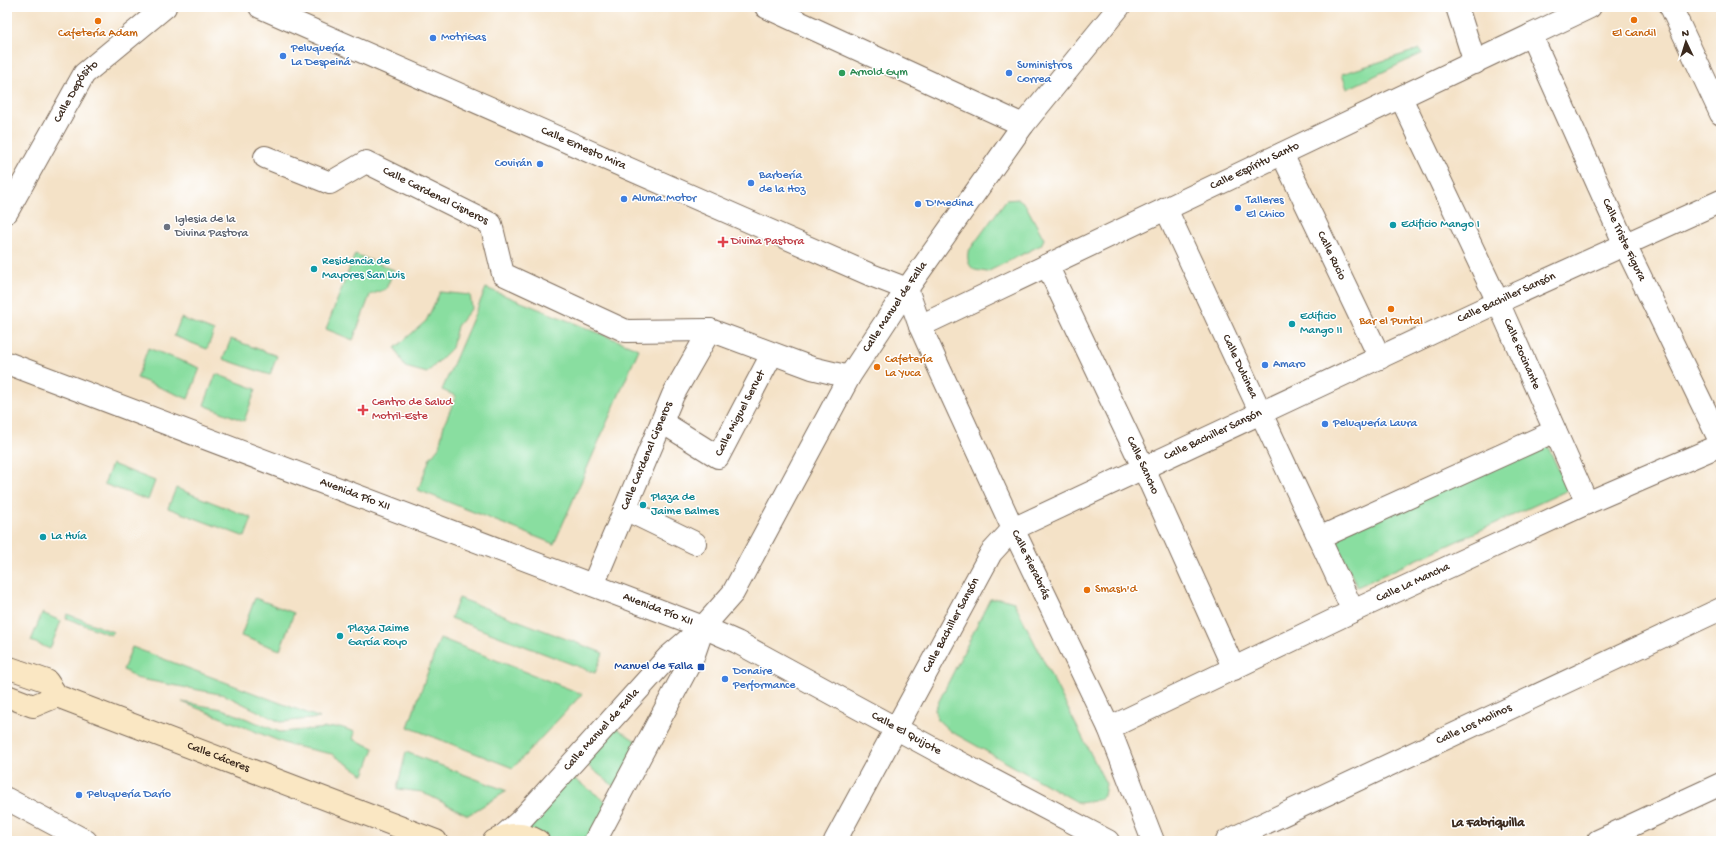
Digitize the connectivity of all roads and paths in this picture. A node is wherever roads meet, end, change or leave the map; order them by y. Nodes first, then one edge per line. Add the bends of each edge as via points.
1 (165, 7) edge
2 (260, 7) edge
3 (766, 7) edge
4 (1119, 7) edge
5 (1457, 7) edge
6 (1590, 7) edge
7 (1672, 7) edge
8 (1531, 35) junction
9 (1474, 63) junction
10 (1401, 98) junction
11 (1721, 114) edge
12 (1023, 125) junction
13 (1282, 154) junction
14 (265, 157) dead end
15 (9, 202) edge
16 (1721, 202) edge
17 (1166, 209) junction
18 (1625, 245) junction
19 (1047, 265) junction
20 (907, 289) junction
21 (1498, 302) junction
22 (920, 326) junction
23 (710, 330) junction
24 (772, 354) junction
25 (1380, 358) junction
26 (7, 363) edge
27 (849, 377) junction
28 (1261, 413) junction
29 (662, 422) junction
30 (1555, 431) junction
31 (1721, 444) edge
32 (1143, 467) junction
33 (1587, 503) junction
34 (625, 509) junction
35 (1013, 529) junction
36 (1320, 538) junction
37 (695, 543) dead end
38 (593, 585) junction
39 (1721, 609) edge
40 (1353, 611) junction
41 (704, 627) junction
42 (7, 667) edge
43 (1234, 669) junction
44 (7, 696) edge
45 (57, 696) junction
46 (895, 728) junction
47 (1109, 728) junction
48 (1721, 784) edge
49 (7, 799) edge
50 (498, 839) edge
51 (86, 841) edge
52 (436, 841) edge
53 (538, 841) edge
54 (595, 841) edge
55 (835, 841) edge
56 (1108, 841) edge
57 (1153, 841) edge
58 (1227, 841) edge
59 (1598, 841) edge

1 - 15 street, Calle Depósito via 84,74
2 - 20 street, Calle Ernesto Mira
3 - 12 street
4 - 12 street, Calle Manuel de Falla
5 - 9 street
6 - 8 street, Calle Espíritu Santo
7 - 11 street
8 - 9 street, Calle Espíritu Santo
8 - 18 street, Calle Triste Figura
9 - 10 street, Calle Espíritu Santo
10 - 13 street, Calle Espíritu Santo
10 - 21 street, Calle Rocinante
12 - 20 street, Calle Manuel de Falla
13 - 17 street, Calle Espíritu Santo
13 - 25 street, Calle Rucio
14 - 23 street, Calle Cardenal Cisneros via 330,183 366,162 491,224 503,274 626,331
16 - 18 street, Calle Bachiller Sansón
17 - 19 street, Calle Espíritu Santo
17 - 28 street, Calle Dulcinea
18 - 21 street, Calle Bachiller Sansón
18 - 31 street, Calle Triste Figura
19 - 22 street, Calle Espíritu Santo
19 - 32 street, Calle Sancho
20 - 22 street, Calle Fierabrás
20 - 27 street, Calle Manuel de Falla
21 - 25 street, Calle Bachiller Sansón
21 - 30 street, Calle Rocinante
22 - 35 street, Calle Fierabrás
23 - 24 street, Calle Cardenal Cisneros
23 - 29 street, Calle Cardenal Cisneros via 673,395
24 - 27 street, Calle Cardenal Cisneros
24 - 29 street, Calle Miguel Servet via 718,457
25 - 28 street, Calle Bachiller Sansón
26 - 38 street, Avenida Pío XII
27 - 41 street, Calle Manuel de Falla via 733,593
28 - 32 street, Calle Bachiller Sansón
28 - 36 street, Calle Dulcinea
29 - 34 street, Calle Cardenal Cisneros
30 - 33 street, Calle Rocinante
30 - 36 street
31 - 33 street, Calle La Mancha
32 - 35 street, Calle Bachiller Sansón
32 - 43 street, Calle Sancho
33 - 40 street, Calle La Mancha
34 - 37 street
34 - 38 street, Calle Cardenal Cisneros
35 - 46 street, Calle Bachiller Sansón via 991,553
35 - 47 street, Calle Fierabrás
36 - 40 street, Calle Dulcinea
38 - 41 street, Avenida Pío XII
39 - 58 street, Calle Los Molinos
40 - 43 street, Calle La Mancha
41 - 46 street, Calle El Quijote via 737,642
41 - 50 street, Calle Manuel de Falla via 668,657 520,821
41 - 54 street, Calle Manuel de Falla via 693,657
42 - 45 main road via 47,681
43 - 47 street, Calle La Mancha
44 - 45 main road via 32,706
45 - 52 main road, Calle Cáceres
46 - 55 street, Calle Bachiller Sansón
46 - 56 street, Calle El Quijote
47 - 57 street, Calle Fierabrás
48 - 59 street
49 - 51 street
50 - 53 main road via 515,834

